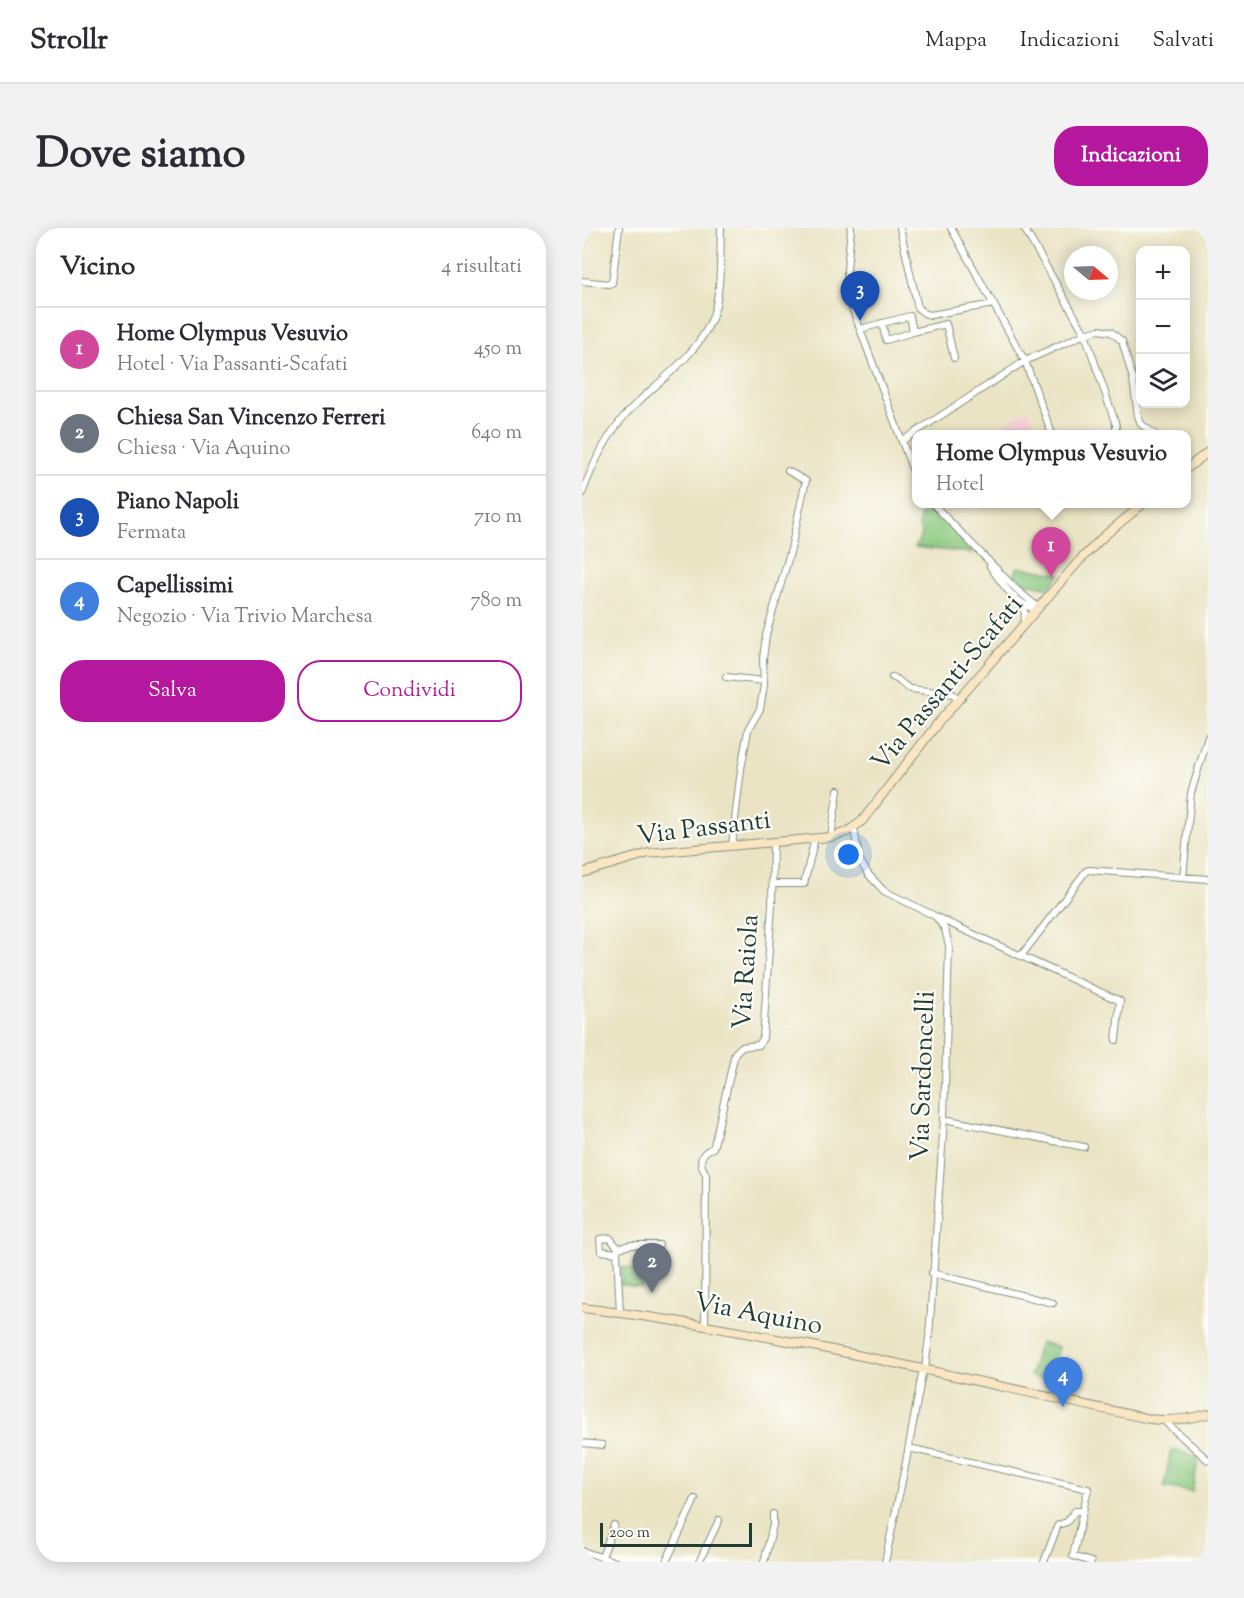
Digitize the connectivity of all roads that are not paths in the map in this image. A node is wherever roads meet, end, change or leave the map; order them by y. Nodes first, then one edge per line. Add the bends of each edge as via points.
1 (619, 228) edge
2 (721, 228) edge
3 (851, 228) edge
4 (900, 228) edge
5 (951, 228) edge
6 (1024, 228) edge
7 (582, 281) edge
8 (994, 304) junction
9 (882, 323) junction
10 (860, 329) junction
11 (913, 332) junction
12 (1085, 334) junction
13 (954, 358) dead end
14 (1025, 361) junction
15 (920, 430) edge
16 (1050, 430) edge
17 (1116, 430) edge
18 (1148, 430) edge
19 (912, 435) edge
20 (903, 441) junction
21 (1205, 457) edge
22 (1191, 464) edge
23 (912, 467) edge
24 (788, 471) dead end
25 (582, 494) edge
26 (937, 508) edge
27 (1136, 508) edge
28 (985, 558) junction
29 (1018, 600) junction
30 (1038, 609) junction
31 (1024, 625) junction
32 (726, 677) dead end
33 (892, 678) dead end
34 (764, 681) junction
35 (959, 699) junction
36 (1208, 737) edge
37 (837, 789) dead end
38 (854, 828) junction
39 (831, 837) junction
40 (815, 838) junction
41 (798, 839) joint
42 (773, 841) junction
43 (732, 844) junction
44 (582, 873) edge
45 (1183, 877) junction
46 (1208, 879) edge
47 (773, 884) junction
48 (935, 916) junction
49 (1021, 956) junction
50 (1116, 1040) dead end
51 (944, 1119) junction
52 (1084, 1147) dead end
53 (659, 1245) dead end
54 (932, 1274) junction
55 (1053, 1303) dead end
56 (582, 1308) edge
57 (620, 1313) junction
58 (705, 1327) junction
59 (925, 1369) junction
60 (1208, 1414) edge
61 (1164, 1421) junction
62 (582, 1443) edge
63 (602, 1445) dead end
64 (909, 1448) junction
65 (1208, 1460) edge
66 (695, 1499) dead end
67 (1083, 1511) junction
68 (773, 1514) dead end
69 (719, 1520) dead end
70 (614, 1525) dead end
71 (582, 1551) edge
72 (602, 1557) junction
73 (616, 1562) edge
74 (666, 1562) edge
75 (699, 1562) edge
76 (764, 1562) edge
77 (885, 1562) edge
78 (1044, 1562) edge
79 (1090, 1562) edge

1 - 7 street via 612,283
2 - 25 street via 717,300 710,322 695,347 626,415 604,446
3 - 10 street via 847,290
4 - 8 street via 922,312 930,315
5 - 8 street
6 - 12 street
8 - 14 street
9 - 10 street
9 - 11 street via 910,316
9 - 11 street via 886,340
10 - 20 street
11 - 13 street via 946,324
12 - 14 street
12 - 17 street
12 - 18 street via 1105,330 1122,341 1138,416
14 - 15 street
14 - 16 street
19 - 20 street
20 - 23 street
21 - 22 street
24 - 34 street via 806,484 766,635
26 - 28 street
27 - 30 street, Via Passanti-Scafati via 1085,555
28 - 29 street
28 - 30 street
29 - 30 street
29 - 31 street via 1025,613
30 - 31 street, Via Passanti-Scafati
31 - 35 street, Via Passanti-Scafati
32 - 34 street
33 - 35 street via 911,689 953,694
34 - 43 street via 760,709 748,730
35 - 38 street, Via Passanti-Scafati
36 - 45 street via 1191,793
37 - 39 street
38 - 39 street, Via Passanti-Scafati
38 - 48 street via 859,859 868,874 884,891
39 - 40 street, Via Passanti-Scafati
40 - 41 street, Via Passanti-Scafati
40 - 47 street via 804,884
41 - 42 street, Via Passanti
42 - 43 street, Via Passanti
42 - 47 street, Via Raiola
43 - 44 street, Via Passanti via 649,853
45 - 46 street
45 - 49 street via 1086,871
47 - 58 street, Via Raiola via 763,1038 759,1046 741,1047 735,1053 714,1145 702,1156 706,1174
48 - 49 street
48 - 51 street, Via Sardoncelli via 945,929 949,946
49 - 50 street via 1120,1001
51 - 52 street
51 - 54 street, Via Sardoncelli
53 - 57 street via 631,1245 617,1250
54 - 55 street
54 - 59 street, Via Sardoncelli
56 - 57 street, Via Aquino
57 - 58 street, Via Aquino
58 - 59 street, Via Aquino
59 - 61 street, Via Aquino
59 - 64 street, Via Sardoncelli
60 - 61 street, Via Aquino
61 - 65 street
62 - 63 street
64 - 67 street via 1088,1489
64 - 77 street, Via Sardoncelli
66 - 74 street
67 - 78 street via 1075,1512 1067,1522 1058,1525
67 - 79 street via 1073,1557
68 - 76 street
69 - 75 street
70 - 72 street
71 - 72 street
72 - 73 street

